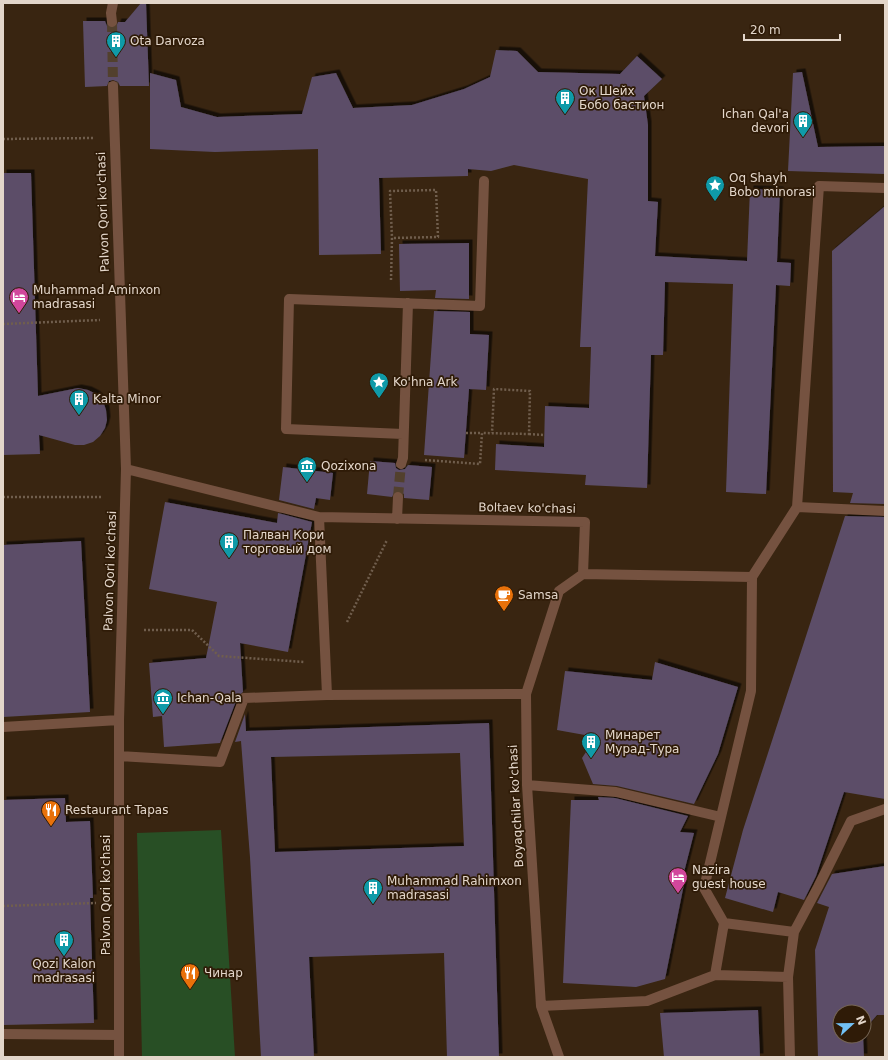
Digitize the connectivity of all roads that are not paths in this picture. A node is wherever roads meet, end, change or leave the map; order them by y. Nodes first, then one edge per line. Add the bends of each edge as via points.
1 (113, 3) edge
2 (112, 22) tunnel mouth
3 (113, 86) tunnel mouth
4 (484, 181) dead end
5 (885, 188) edge
6 (408, 303) junction
7 (403, 434) junction
8 (402, 461) tunnel mouth
9 (126, 469) junction
10 (398, 497) tunnel mouth
11 (797, 507) junction
12 (885, 511) edge
13 (319, 517) junction
14 (397, 518) junction
15 (583, 574) junction
16 (752, 577) junction
17 (526, 694) junction
18 (327, 695) junction
19 (119, 720) junction
20 (3, 727) edge
21 (119, 756) junction
22 (527, 785) junction
23 (885, 810) edge
24 (721, 817) junction
25 (724, 923) junction
26 (794, 932) junction
27 (715, 975) junction
28 (788, 977) junction
29 (541, 1006) junction
30 (3, 1034) edge
31 (119, 1035) junction
32 (119, 1057) edge
33 (559, 1057) edge
34 (790, 1057) edge

1 - 2 street
3 - 9 street, Palvon Qori ko'chasi
4 - 6 street via 480,306
5 - 11 street via 819,186
6 - 7 street
6 - 7 street via 289,299 286,429
7 - 8 street
9 - 13 street, Boltaev ko'chasi
9 - 19 street, Palvon Qori ko'chasi
10 - 14 street
11 - 12 street
11 - 16 street
13 - 14 street, Boltaev ko'chasi
13 - 18 street
14 - 15 street, Boltaev ko'chasi via 585,522
15 - 16 street
15 - 17 street, Boyaqchilar ko'chasi via 559,591
16 - 24 street via 751,691
17 - 18 street
17 - 22 street, Boyaqchilar ko'chasi
18 - 21 street via 244,698 220,762
19 - 20 street
19 - 21 street, Palvon Qori ko'chasi
21 - 31 street, Palvon Qori ko'chasi
22 - 24 street via 616,792
22 - 29 street, Boyaqchilar ko'chasi
23 - 26 street via 851,821
24 - 25 street via 704,888
25 - 26 street
25 - 27 street
26 - 28 street
27 - 28 street
27 - 29 street via 647,1001
28 - 34 street
29 - 33 street, Boyaqchilar ko'chasi
30 - 31 street
31 - 32 street, Palvon Qori ko'chasi

